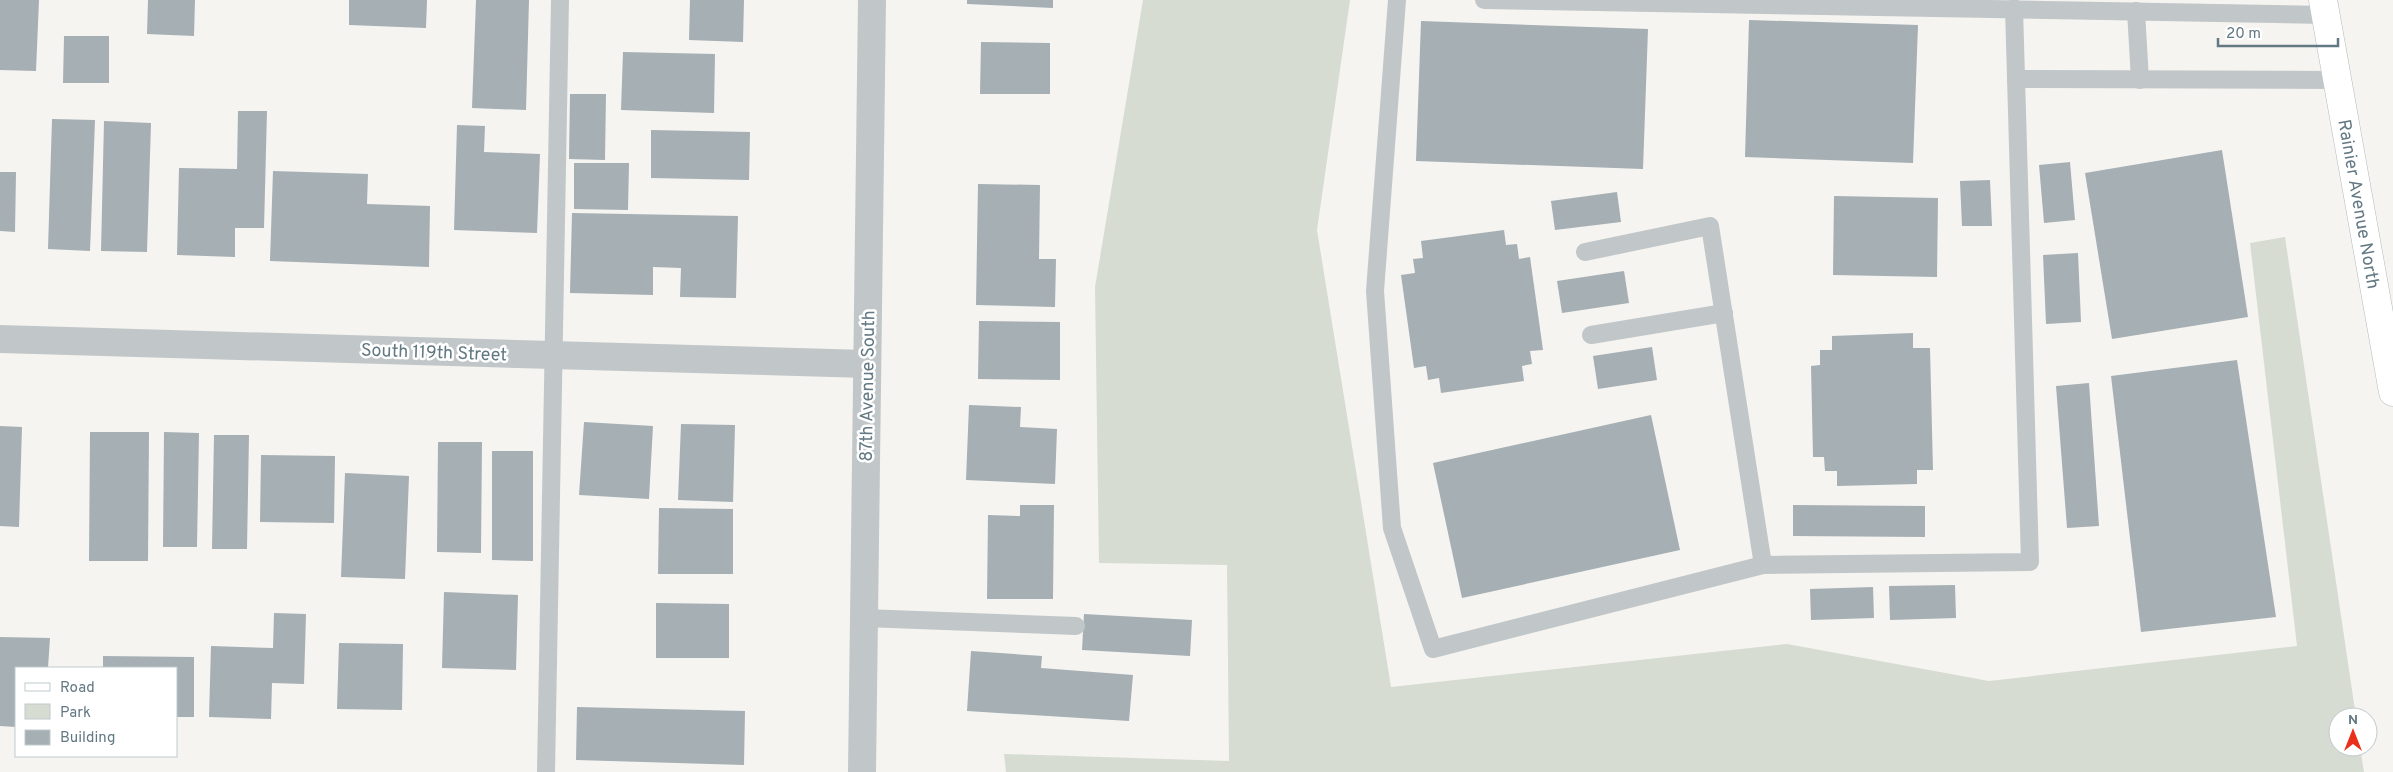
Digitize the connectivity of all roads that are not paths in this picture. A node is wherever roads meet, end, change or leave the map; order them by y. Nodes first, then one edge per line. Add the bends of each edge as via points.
1 (560, 0) edge
2 (872, 0) edge
3 (1397, 0) edge
4 (1484, 0) edge
5 (2014, 8) junction
6 (2325, 8) edge
7 (2136, 11) junction
8 (2016, 79) junction
9 (2140, 80) junction
10 (2337, 80) junction
11 (1585, 252) dead end
12 (1724, 314) junction
13 (1591, 335) dead end
14 (0, 339) edge
15 (553, 355) junction
16 (867, 364) junction
17 (2393, 392) edge
18 (1763, 565) junction
19 (864, 618) junction
20 (1076, 626) dead end
21 (546, 772) edge
22 (862, 772) edge

1 - 15 lane
2 - 16 street, 87th Avenue South
3 - 18 lane via 1375,291 1392,528 1433,649
4 - 5 lane
5 - 7 lane
5 - 8 lane
6 - 7 lane
6 - 10 main road, Rainier Avenue North
7 - 9 lane
8 - 9 lane
8 - 18 lane via 2030,562
9 - 10 lane
10 - 17 main road, Rainier Avenue North
11 - 12 lane via 1710,226
12 - 13 lane
12 - 18 lane
14 - 15 street, South 119th Street
15 - 16 street, South 119th Street
15 - 21 lane
16 - 19 street, 87th Avenue South
19 - 20 lane
19 - 22 street, 87th Avenue South

